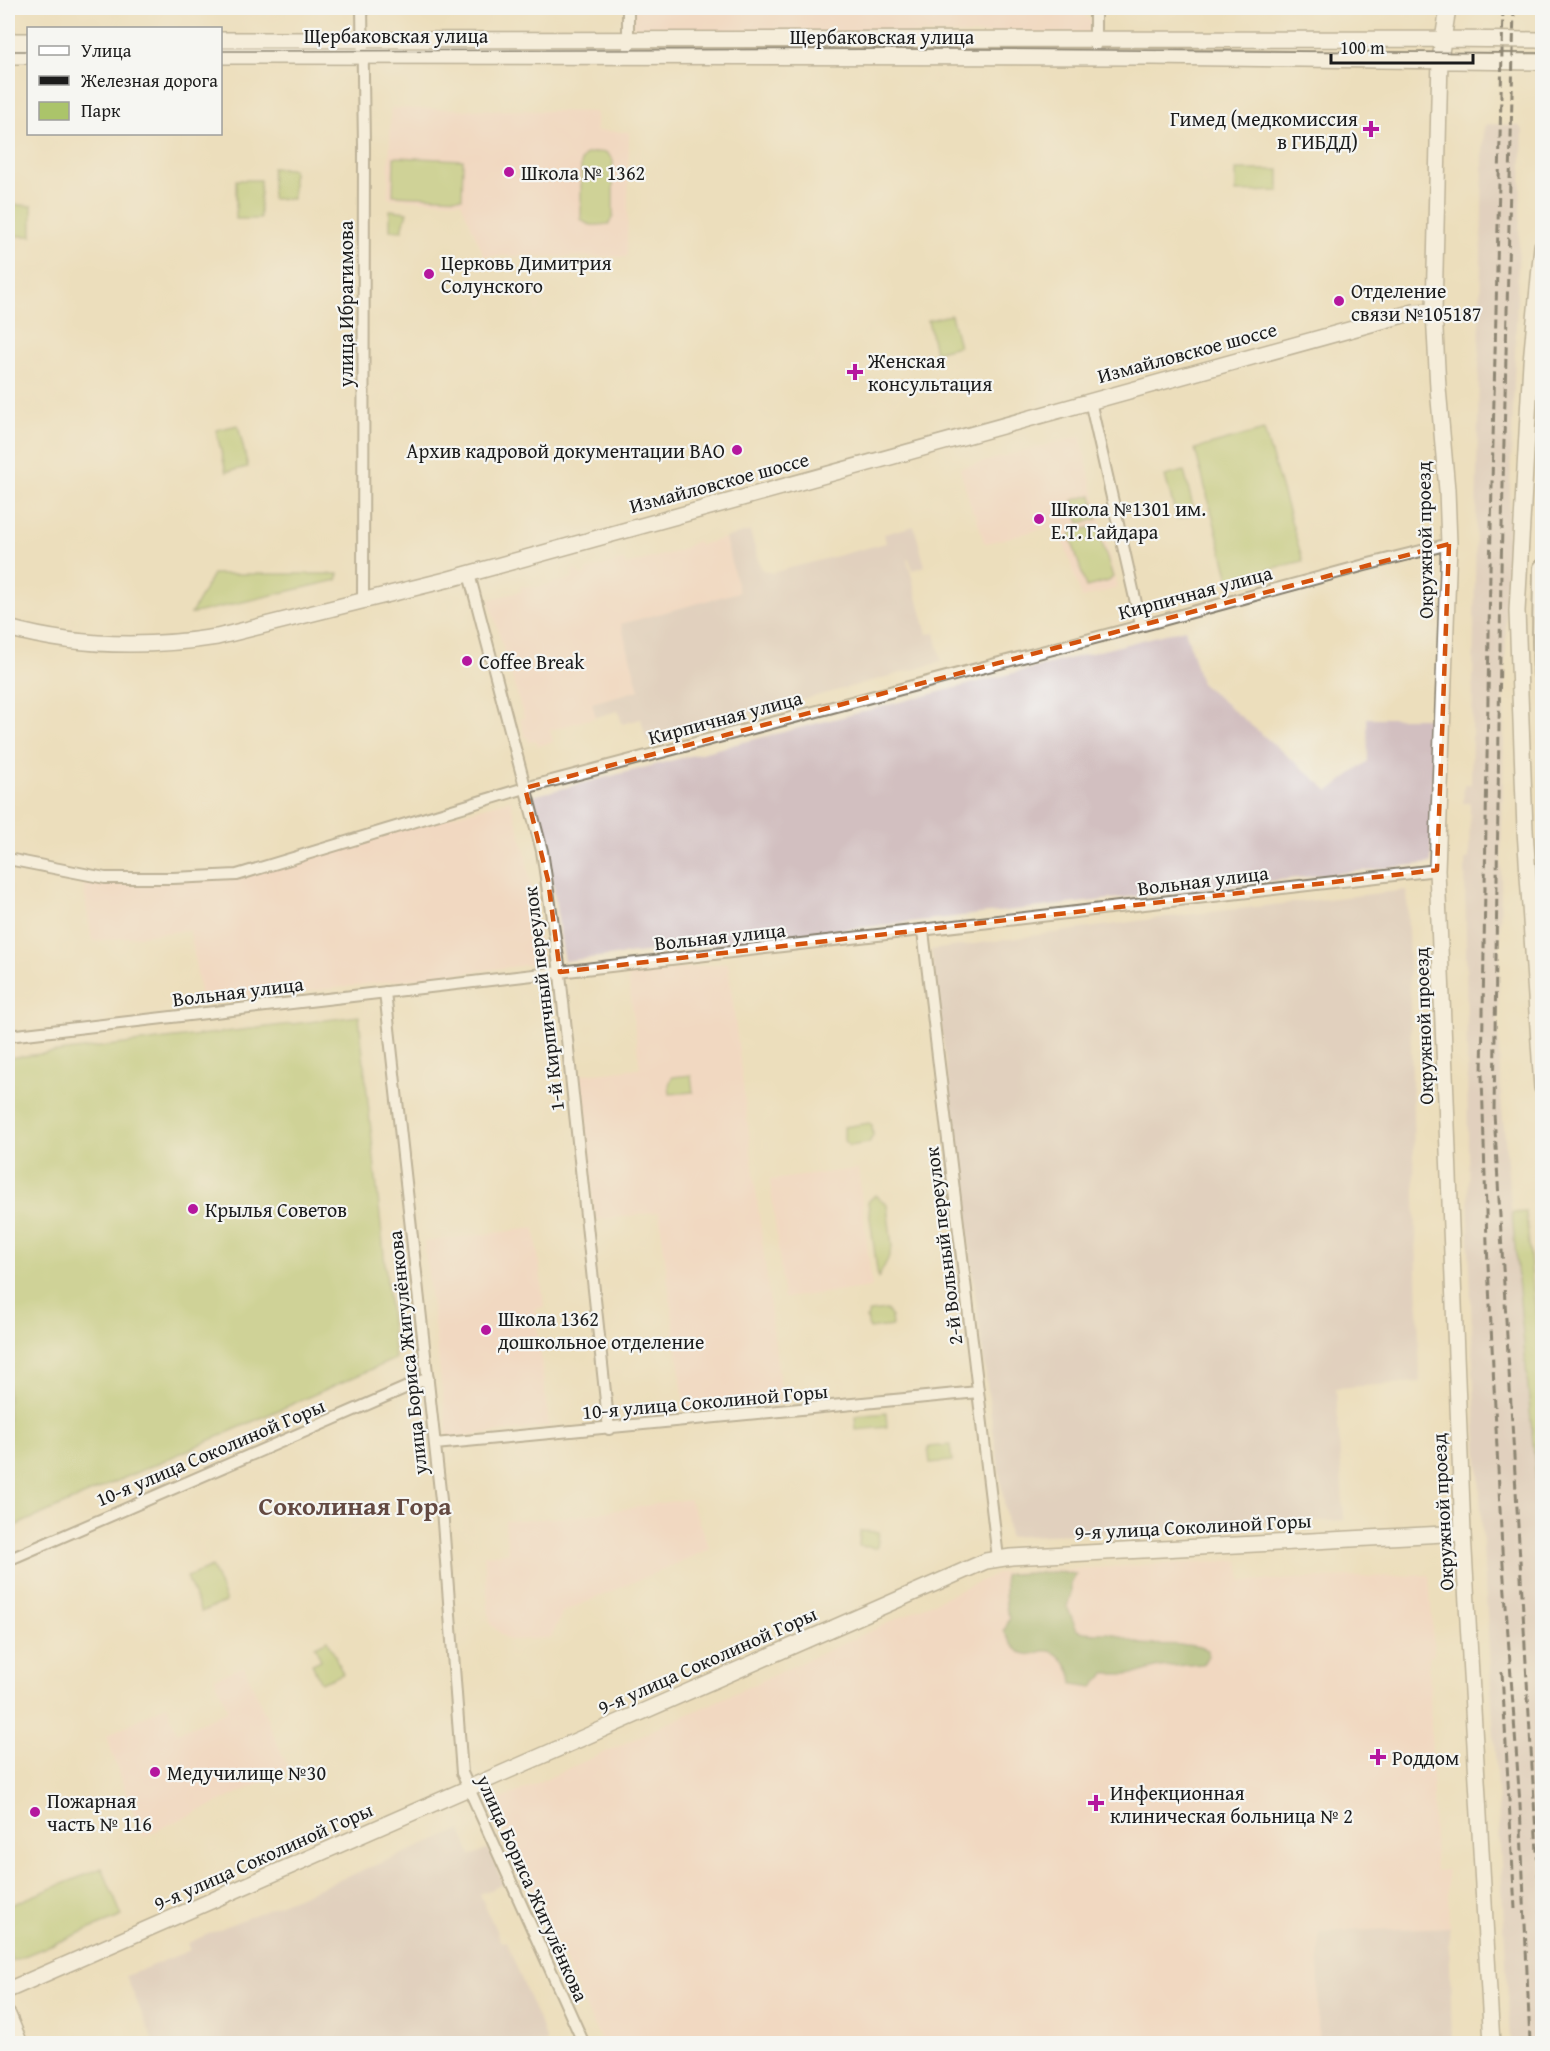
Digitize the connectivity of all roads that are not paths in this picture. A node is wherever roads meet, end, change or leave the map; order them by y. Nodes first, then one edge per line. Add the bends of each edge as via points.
1 (362, 8) edge
2 (628, 8) edge
3 (1095, 8) edge
4 (1448, 8) edge
5 (1443, 39) junction
6 (222, 40) edge
7 (362, 40) junction
8 (628, 40) junction
9 (1095, 40) junction
10 (1542, 40) edge
11 (8, 41) edge
12 (27, 41) edge
13 (8, 56) edge
14 (27, 56) edge
15 (222, 56) edge
16 (364, 56) junction
17 (628, 56) junction
18 (1095, 57) junction
19 (1440, 59) junction
20 (1538, 63) edge
21 (1542, 246) edge
22 (1434, 311) junction
23 (1090, 401) junction
24 (1449, 544) junction
25 (1542, 568) edge
26 (469, 574) junction
27 (363, 601) junction
28 (1141, 626) junction
29 (8, 628) edge
30 (1542, 674) edge
31 (525, 788) junction
32 (8, 859) edge
33 (1437, 870) junction
34 (924, 931) junction
35 (560, 972) junction
36 (385, 992) junction
37 (8, 1036) edge
38 (1542, 1088) edge
39 (428, 1378) junction
40 (978, 1392) junction
41 (609, 1429) junction
42 (435, 1444) junction
43 (1463, 1533) junction
44 (998, 1558) junction
45 (8, 1560) edge
46 (470, 1789) junction
47 (8, 1990) edge
48 (8, 2015) edge
49 (20, 2043) edge
50 (584, 2043) edge
51 (1492, 2043) edge

1 - 7 street, улица Ибрагимова
2 - 8 street
3 - 9 street
4 - 5 main road, Окружной проезд
5 - 9 main road, Щербаковская улица
5 - 10 main road, Щербаковская улица
5 - 19 main road, Окружной проезд
6 - 7 main road, Щербаковская улица
7 - 8 main road, Щербаковская улица
7 - 16 street, улица Ибрагимова
8 - 9 main road, Щербаковская улица
8 - 17 street
9 - 18 street
11 - 12 main road
13 - 14 main road
15 - 16 main road, Щербаковская улица
16 - 17 main road, Щербаковская улица
16 - 27 street, улица Ибрагимова
17 - 18 main road, Щербаковская улица
18 - 19 main road, Щербаковская улица
19 - 20 main road, Щербаковская улица
19 - 22 main road, Окружной проезд
21 - 38 main road via 1531,362 1517,611 1525,830
22 - 23 main road, Измайловское шоссе via 1414,312
22 - 24 main road, Окружной проезд
23 - 26 main road, Измайловское шоссе
23 - 28 street
24 - 28 street, Кирпичная улица
24 - 33 main road, Окружной проезд
25 - 30 main road
26 - 27 main road, Измайловское шоссе
26 - 31 street, 1-й Кирпичный переулок
27 - 29 main road, Измайловское шоссе via 217,637 156,644 60,640
28 - 31 street, Кирпичная улица
31 - 32 street, Кирпичная улица via 237,874 105,878
31 - 35 street, 1-й Кирпичный переулок via 544,861
33 - 34 street, Вольная улица
33 - 43 main road, Окружной проезд
34 - 35 street, Вольная улица
34 - 40 street, 2-й Вольный переулок
35 - 36 street, Вольная улица
35 - 41 street, 1-й Кирпичный переулок
36 - 37 street, Вольная улица
36 - 39 street, улица Бориса Жигулёнкова
39 - 42 street, улица Бориса Жигулёнкова
39 - 45 street, 10-я улица Соколиной Горы
40 - 41 street, 10-я улица Соколиной Горы
40 - 44 street, 2-й Вольный переулок
41 - 42 street, 10-я улица Соколиной Горы
42 - 46 street, улица Бориса Жигулёнкова via 462,1773
43 - 44 main road, 9-я улица Соколиной Горы
43 - 51 main road, Окружной проезд
44 - 46 main road, 9-я улица Соколиной Горы via 963,1570
46 - 47 main road, 9-я улица Соколиной Горы
46 - 50 street, улица Бориса Жигулёнкова
48 - 49 main road

